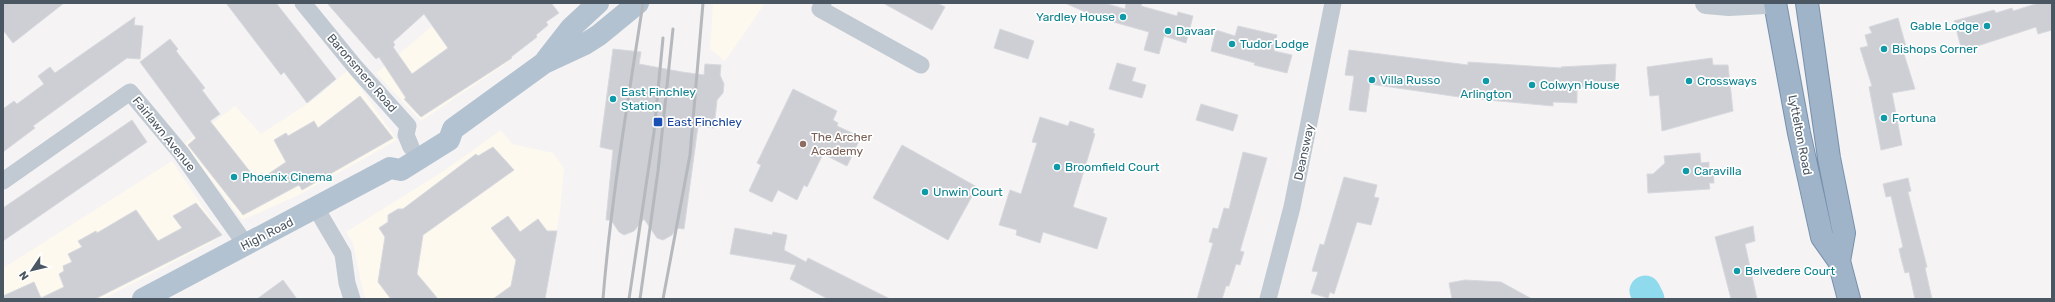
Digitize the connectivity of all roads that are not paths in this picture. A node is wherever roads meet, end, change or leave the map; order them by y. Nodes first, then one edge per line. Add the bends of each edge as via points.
1 (303, 3) edge
2 (598, 3) edge
3 (638, 3) edge
4 (823, 3) edge
5 (1333, 3) edge
6 (1706, 3) edge
7 (1765, 3) edge
8 (1774, 3) edge
9 (1807, 3) edge
10 (544, 63) junction
11 (921, 66) dead end
12 (453, 129) junction
13 (410, 136) junction
14 (390, 168) junction
15 (3, 181) edge
16 (316, 208) junction
17 (246, 245) junction
18 (1839, 261) junction
19 (143, 299) edge
20 (352, 299) edge
21 (1268, 299) edge
22 (1849, 299) edge

1 - 13 street, Baronsmere Road
2 - 10 main road, High Road via 571,28
3 - 10 main road, High Road via 585,44
4 - 11 street via 820,9
5 - 21 street, Deansway via 1292,207
6 - 7 street via 1729,6
8 - 18 highway, Lyttelton Road via 1822,237
9 - 18 highway, Lyttelton Road via 1829,158 1844,233
10 - 12 main road, High Road
12 - 13 main road, High Road via 442,128
12 - 14 main road, High Road via 449,140 401,170
13 - 14 main road, High Road via 392,159
14 - 16 main road, High Road
15 - 17 street, Fairlawn Avenue via 130,92 181,153
16 - 17 main road, High Road
16 - 20 street via 343,254
17 - 19 main road, High Road
18 - 22 highway, Lyttelton Road

